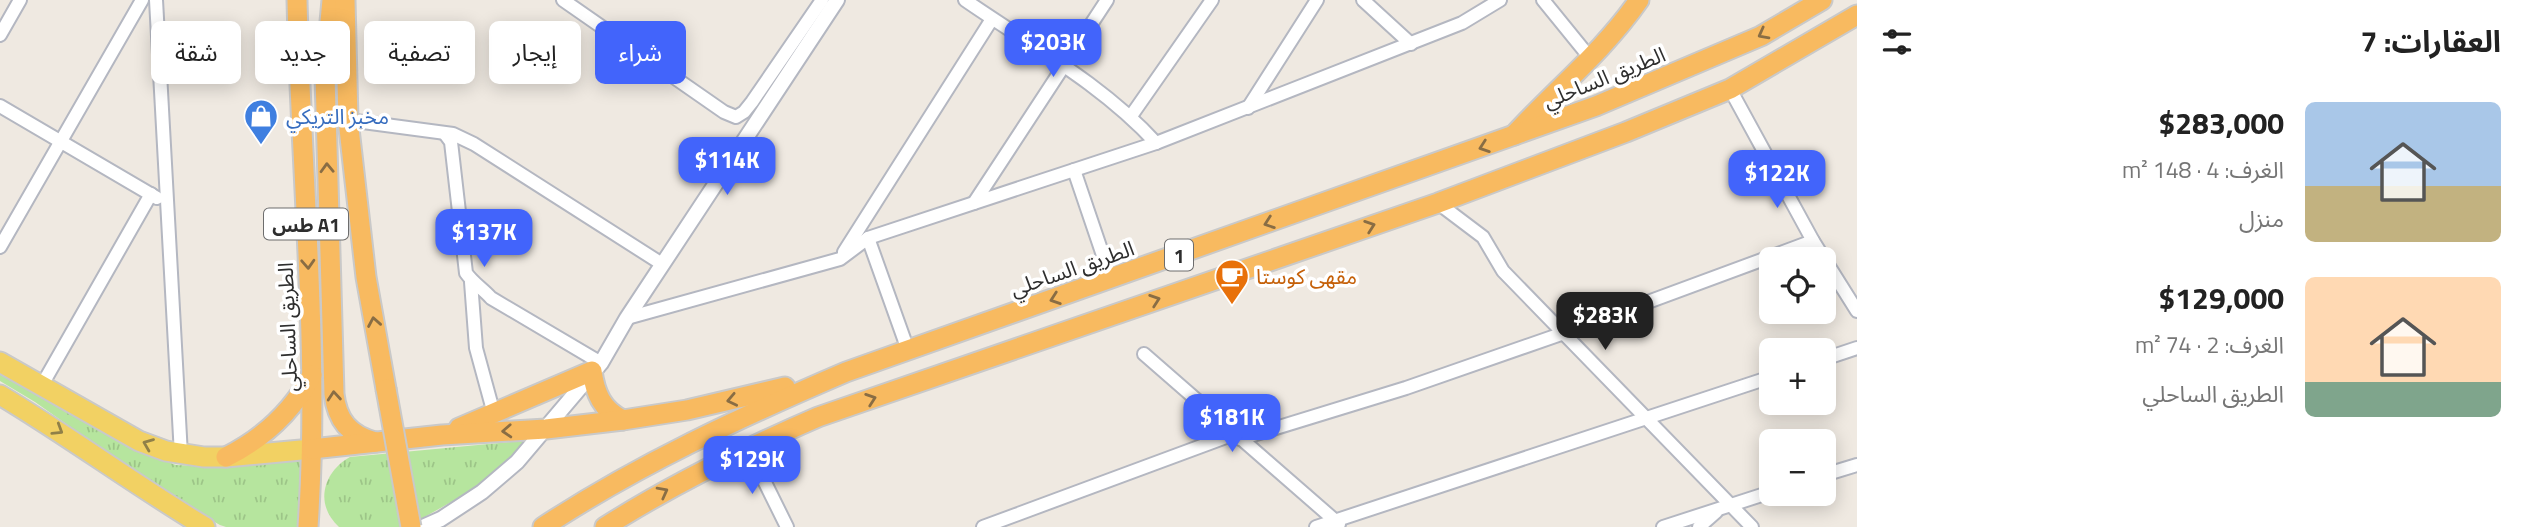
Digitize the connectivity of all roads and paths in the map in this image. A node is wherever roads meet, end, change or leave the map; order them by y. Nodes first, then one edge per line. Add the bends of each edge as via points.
1 (20, 0) edge
2 (142, 0) edge
3 (156, 0) edge
4 (297, 0) edge
5 (332, 0) edge
6 (345, 0) edge
7 (563, 0) edge
8 (822, 0) edge
9 (837, 0) edge
10 (965, 0) edge
11 (1107, 0) edge
12 (1212, 0) edge
13 (1317, 0) edge
14 (1363, 0) edge
15 (1500, 0) edge
16 (1543, 0) edge
17 (1639, 0) edge
18 (1822, 0) edge
19 (1857, 15) edge
20 (992, 19) junction
21 (0, 35) edge
22 (1412, 44) junction
23 (1591, 60) junction
24 (1063, 66) junction
25 (1730, 89) junction
26 (0, 107) edge
27 (1248, 108) junction
28 (1131, 116) junction
29 (348, 120) junction
30 (445, 134) junction
31 (1512, 137) junction
32 (62, 141) junction
33 (1156, 143) junction
34 (1074, 170) junction
35 (151, 194) junction
36 (974, 203) junction
37 (1438, 203) junction
38 (169, 207) junction
39 (868, 238) junction
40 (1813, 241) junction
41 (0, 247) edge
42 (840, 259) junction
43 (662, 264) junction
44 (1111, 279) junction
45 (471, 282) junction
46 (1857, 311) edge
47 (627, 318) junction
48 (1564, 333) junction
49 (1857, 348) edge
50 (908, 350) junction
51 (1144, 354) dead end
52 (1836, 355) edge
53 (0, 362) edge
54 (596, 367) junction
55 (846, 372) junction
56 (313, 374) junction
57 (1759, 381) edge
58 (42, 385) junction
59 (0, 395) edge
60 (494, 414) junction
61 (1646, 419) junction
62 (623, 420) junction
63 (546, 429) junction
64 (442, 435) junction
65 (1237, 436) junction
66 (376, 442) junction
67 (748, 448) junction
68 (312, 449) junction
69 (181, 455) junction
70 (226, 457) junction
71 (1857, 465) edge
72 (1836, 471) edge
73 (310, 492) junction
74 (1759, 496) edge
75 (1726, 506) junction
76 (1339, 524) edge
77 (200, 526) edge
78 (308, 527) edge
79 (325, 527) edge
80 (411, 527) edge
81 (423, 527) edge
82 (543, 527) edge
83 (605, 527) edge
84 (787, 527) edge
85 (983, 527) edge
86 (1316, 527) edge
87 (1663, 527) edge
88 (1699, 527) edge
89 (1752, 527) edge

1 - 21 street
2 - 32 street
3 - 38 street
4 -> 56 highway, الطريق الساحلي / طس A1
66 -> 5 highway via 351,431 335,408 325,76
6 - 29 highway, طس A1
7 - 8 street via 737,117
9 - 43 street
10 - 20 street
11 - 24 street
12 - 28 street
13 - 27 street
14 - 22 street
15 - 22 street via 1462,23
16 - 23 street
17 - 23 highway
18 -> 31 highway, الطريق الساحلي / 1 via 1761,36
19 - 25 highway, 1
20 - 24 street
20 - 42 street
22 - 27 street
23 - 31 highway
24 - 28 street
24 - 36 street
25 - 37 highway, 1
25 - 40 street
26 - 32 street
27 - 33 street
28 - 33 street
29 - 30 street
80 -> 29 highway, طس A1, bridge via 366,277
30 - 43 street via 474,144
30 - 45 street via 451,142 466,273
31 -> 44 highway, الطريق الساحلي / 1
32 - 35 street
32 - 41 street
33 - 34 street
34 - 36 street
34 - 44 street
35 - 38 street
35 - 58 street
36 - 39 street
37 - 48 street via 1483,237 1503,271
67 -> 37 highway, 1 via 818,417
38 - 69 street
39 - 42 street
39 - 50 street
40 - 46 street
40 - 48 street
42 - 47 street
43 - 47 street
44 -> 50 highway, الطريق الساحلي / 1
45 - 54 street
45 - 60 street via 476,348
47 - 54 street
48 - 61 street
48 - 65 street via 1406,388
49 - 52 street
50 - 55 highway, الطريق الساحلي / 1
51 - 65 street
53 - 58 main road
54 - 60 highway
54 - 62 highway via 596,393 608,410
54 - 63 street
55 -> 62 highway
55 - 82 highway, الطريق الساحلي / 1 via 673,450
56 - 68 highway, الطريق الساحلي / طس A1
56 - 70 highway via 277,423
57 - 61 street
69 -> 58 main road via 139,441
59 -> 77 main road
60 - 64 highway
61 - 75 street
61 - 76 street
62 - 63 highway
63 -> 64 highway
63 - 81 street via 482,492
64 - 66 highway
65 - 76 street
65 - 85 street
66 - 68 highway
83 -> 67 highway, 1
67 - 84 street
68 - 70 main road
68 - 73 highway, الطريق الساحلي / طس A1
69 - 70 main road
71 - 72 street
73 - 78 highway, الطريق الساحلي / طس A1
73 - 79 highway
74 - 75 street
75 - 87 street
75 - 88 street
75 - 89 street
76 - 86 street

